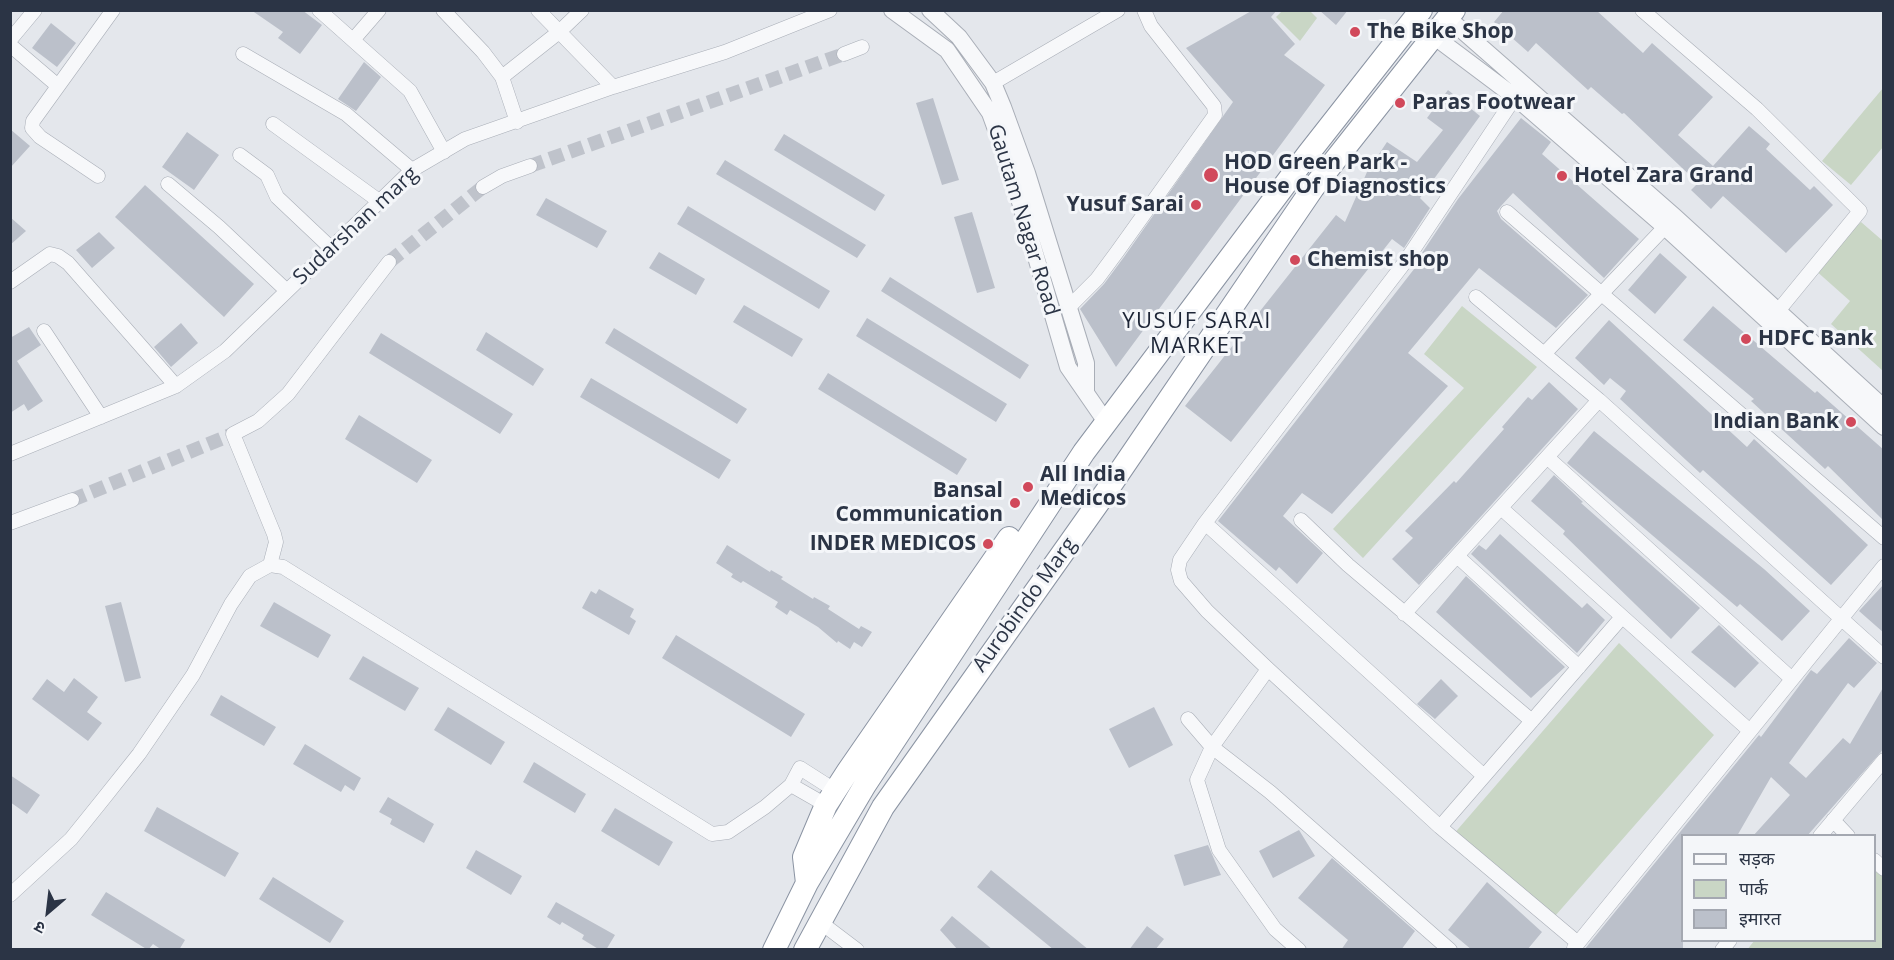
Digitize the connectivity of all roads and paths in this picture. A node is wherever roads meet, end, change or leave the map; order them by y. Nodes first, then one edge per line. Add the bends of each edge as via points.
1 (35, 10) edge
2 (113, 10) edge
3 (319, 10) edge
4 (378, 10) edge
5 (443, 10) edge
6 (538, 10) edge
7 (582, 10) edge
8 (892, 10) edge
9 (930, 10) edge
10 (1118, 10) edge
11 (1144, 10) edge
12 (1421, 10) edge
13 (1642, 10) edge
14 (828, 11) edge
15 (1451, 14) edge
16 (559, 32) junction
17 (1435, 37) junction
18 (10, 40) edge
19 (353, 40) junction
20 (10, 45) edge
21 (862, 47) dead end
22 (243, 54) dead end
23 (844, 54) tunnel mouth
24 (502, 77) junction
25 (993, 83) junction
26 (58, 86) junction
27 (613, 87) junction
28 (1515, 97) junction
29 (517, 122) junction
30 (273, 124) dead end
31 (444, 152) junction
32 (240, 156) dead end
33 (530, 166) tunnel mouth
34 (412, 170) junction
35 (99, 176) dead end
36 (168, 184) dead end
37 (483, 187) tunnel mouth
38 (379, 201) junction
39 (1507, 212) dead end
40 (1665, 227) junction
41 (331, 248) junction
42 (389, 262) tunnel mouth
43 (10, 282) edge
44 (287, 291) junction
45 (1600, 294) junction
46 (1476, 297) dead end
47 (1069, 307) junction
48 (1778, 310) junction
49 (44, 331) dead end
50 (1545, 353) junction
51 (177, 386) junction
52 (1086, 392) junction
53 (1599, 400) junction
54 (1884, 408) edge
55 (101, 417) junction
56 (1106, 422) junction
57 (1884, 427) edge
58 (10, 454) edge
59 (1547, 457) junction
60 (1075, 465) junction
61 (72, 500) tunnel mouth
62 (1501, 508) junction
63 (1301, 520) dead end
64 (10, 523) edge
65 (1204, 523) junction
66 (1884, 538) edge
67 (1457, 556) junction
68 (270, 565) junction
69 (1884, 566) edge
70 (1404, 614) junction
71 (1622, 617) junction
72 (1840, 620) junction
73 (1884, 657) edge
74 (1579, 667) junction
75 (1268, 669) junction
76 (1792, 679) junction
77 (1188, 719) dead end
78 (1532, 721) junction
79 (1750, 731) junction
80 (1212, 747) junction
81 (885, 755) junction
82 (1882, 765) edge
83 (848, 771) junction
84 (1484, 776) junction
85 (791, 785) junction
86 (831, 798) junction
87 (1833, 820) junction
88 (1440, 826) junction
89 (1822, 834) edge
90 (1846, 834) edge
91 (807, 884) junction
92 (10, 895) edge
93 (820, 922) junction
94 (1575, 946) edge
95 (774, 950) edge
96 (805, 950) edge
97 (857, 950) edge
98 (1299, 950) edge
99 (1450, 950) edge

1 - 18 street
2 - 26 street
3 - 19 street
4 - 19 street
5 - 24 street
6 - 16 street
7 - 16 street
8 - 52 street, Gautam Nagar Road via 947,50 990,113 1011,171 1068,367
9 - 25 street via 959,37
10 - 25 street
11 - 47 street via 1151,26 1215,106 1215,115 1097,279
12 - 56 highway, Aurobindo Marg
13 - 48 street via 1757,109 1860,211
14 - 27 street, Sudarshan marg via 725,52
15 - 17 highway, Aurobindo Marg
15 - 48 street
16 - 24 street
16 - 27 street
17 - 28 street
17 - 93 highway, Aurobindo Marg via 1314,188 1108,489 992,650 883,807
19 - 31 street via 410,91
20 - 26 street
21 - 23 street
22 - 34 street via 346,114
24 - 29 street
25 - 47 street via 1027,173
26 - 35 street via 32,128
27 - 29 street, Sudarshan marg
28 - 40 street
28 - 65 street via 1405,262
29 - 31 street, Sudarshan marg via 465,139
30 - 38 street
31 - 34 street, Sudarshan marg
32 - 41 street via 267,175 277,197
33 - 37 street
34 - 38 street, Sudarshan marg
36 - 44 street
38 - 41 street, Sudarshan marg
39 - 45 street
40 - 45 street
40 - 57 street
41 - 44 street, Sudarshan marg
42 - 68 street via 288,394 258,421 233,434 274,534 276,542
43 - 51 street via 51,254 58,256
44 - 51 street, Sudarshan marg via 225,351
45 - 50 street
45 - 66 street
46 - 50 street
47 - 52 street via 1086,363
48 - 54 street
49 - 55 street
50 - 53 street
51 - 55 street, Sudarshan marg
52 - 56 street, Gautam Nagar Road
53 - 59 street
53 - 72 street
55 - 58 street, Sudarshan marg
56 - 60 highway, Aurobindo Marg
59 - 62 street
59 - 76 street
60 - 81 highway, Aurobindo Marg
60 - 83 highway via 1041,490
61 - 64 street
62 - 67 street
62 - 71 street
63 - 70 street
65 - 75 street via 1180,560 1181,581
65 - 84 street
67 - 70 street
67 - 74 street
68 - 85 street via 283,567 712,834 736,827
68 - 92 street via 250,576 193,675 104,798 71,839
69 - 72 street
70 - 78 street
71 - 74 street
71 - 79 street
72 - 73 street
72 - 76 street
74 - 78 street
75 - 80 street
75 - 88 street
76 - 79 street
77 - 80 street
78 - 84 street
79 - 94 street
80 - 98 street via 1197,780 1219,850 1275,928
80 - 99 street via 1270,792
81 - 83 highway
81 - 91 highway, Aurobindo Marg
82 - 87 street
83 - 86 highway
84 - 88 street
85 - 86 street
85 - 86 street via 800,768
86 - 91 highway via 804,857
87 - 89 street
87 - 90 street
88 - 94 street
91 - 95 highway, Aurobindo Marg
93 - 96 highway, Aurobindo Marg
93 - 97 street

